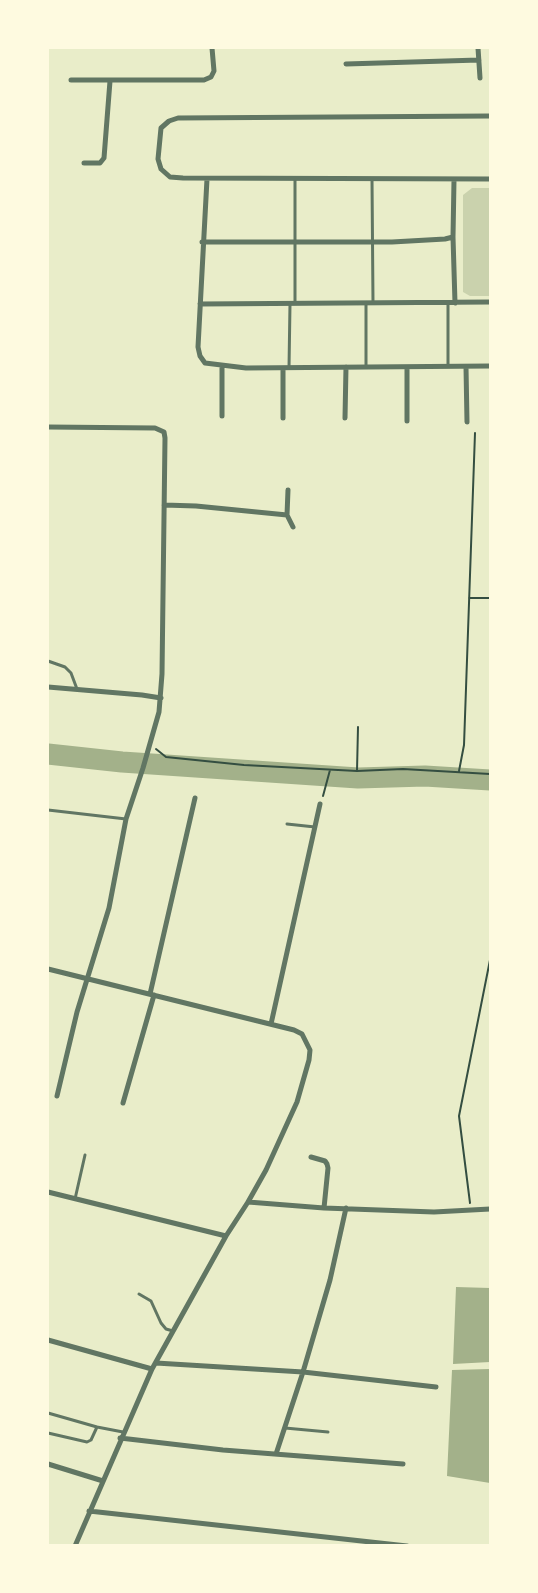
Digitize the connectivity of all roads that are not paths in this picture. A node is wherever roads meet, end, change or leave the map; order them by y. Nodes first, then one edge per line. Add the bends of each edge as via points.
1 (212, 48) edge
2 (478, 48) edge
3 (479, 60) junction
4 (346, 64) dead end
5 (480, 78) dead end
6 (71, 80) dead end
7 (110, 80) junction
8 (490, 116) edge
9 (84, 163) dead end
10 (207, 179) junction
11 (295, 179) junction
12 (372, 179) junction
13 (490, 179) edge
14 (454, 180) junction
15 (453, 237) junction
16 (202, 242) junction
17 (295, 242) junction
18 (373, 242) junction
19 (490, 302) edge
20 (366, 303) junction
21 (448, 303) junction
22 (455, 303) junction
23 (200, 304) junction
24 (292, 304) junction
25 (373, 304) junction
26 (222, 366) junction
27 (490, 366) edge
28 (346, 367) junction
29 (366, 367) junction
30 (407, 367) junction
31 (448, 367) junction
32 (466, 367) junction
33 (286, 368) junction
34 (222, 416) dead end
35 (283, 418) dead end
36 (345, 418) dead end
37 (407, 421) dead end
38 (467, 422) dead end
39 (48, 426) edge
40 (288, 490) dead end
41 (164, 505) junction
42 (287, 515) junction
43 (293, 527) dead end
44 (48, 661) edge
45 (48, 687) edge
46 (77, 689) junction
47 (161, 698) junction
48 (195, 798) dead end
49 (320, 804) road end
50 (48, 810) edge
51 (126, 819) junction
52 (287, 824) dead end
53 (315, 827) junction
54 (48, 969) edge
55 (88, 978) junction
56 (152, 994) junction
57 (271, 1024) junction
58 (57, 1096) dead end
59 (123, 1103) dead end
60 (85, 1155) dead end
61 (311, 1156) dead end
62 (48, 1192) edge
63 (75, 1200) junction
64 (248, 1202) junction
65 (324, 1208) junction
66 (346, 1208) junction
67 (490, 1209) edge
68 (226, 1236) junction
69 (139, 1294) dead end
70 (173, 1331) junction
71 (48, 1340) edge
72 (156, 1363) junction
73 (152, 1369) junction
74 (303, 1372) junction
75 (436, 1387) dead end
76 (48, 1413) edge
77 (98, 1428) junction
78 (285, 1428) junction
79 (123, 1432) junction
80 (328, 1432) dead end
81 (48, 1433) edge
82 (120, 1438) junction
83 (276, 1454) junction
84 (48, 1464) edge
85 (403, 1464) dead end
86 (103, 1481) junction
87 (89, 1511) junction
88 (75, 1546) edge
89 (407, 1546) edge

1 - 7 street via 214,71 204,80
2 - 3 street
3 - 4 street
3 - 5 street
6 - 7 street
7 - 9 street via 104,158 100,163
8 - 10 street via 178,118 169,121 161,128 158,159 161,169 170,177
10 - 11 street
10 - 16 street
11 - 12 street
11 - 17 lane
12 - 14 street
12 - 18 lane
13 - 14 street
14 - 15 street
15 - 18 street
15 - 22 street
16 - 17 street
16 - 23 street
17 - 18 street
17 - 24 lane
18 - 25 lane
19 - 22 street
20 - 24 street
20 - 25 street
20 - 29 lane
21 - 22 street
21 - 25 street
21 - 31 lane
23 - 24 street
23 - 26 street via 200,356 205,363
24 - 33 lane
26 - 33 street
26 - 34 street
27 - 32 street
28 - 29 street
28 - 33 street
28 - 36 street
29 - 30 street
30 - 31 street
30 - 37 street
31 - 32 street
32 - 38 street
33 - 35 street
39 - 41 street via 155,428 164,432
40 - 42 street
41 - 42 street
41 - 47 street
42 - 43 street
44 - 46 lane via 65,667
45 - 46 street
46 - 47 street
47 - 51 street via 144,768
48 - 56 street
49 - 53 street
50 - 51 lane
51 - 55 street via 109,908
52 - 53 lane
53 - 57 street
54 - 55 street
55 - 56 street
55 - 58 street
56 - 57 street
56 - 59 street
57 - 64 street via 302,1034 310,1050 309,1060 297,1102
60 - 63 lane
61 - 65 street via 325,1161 328,1168
62 - 63 street
63 - 68 street
64 - 65 street
64 - 68 street
65 - 66 street
66 - 67 street via 434,1212
66 - 74 street via 330,1280
68 - 70 street
69 - 70 lane via 151,1301 161,1324
70 - 72 street
71 - 73 street
72 - 73 street
72 - 74 street
73 - 79 street
74 - 75 street
74 - 78 street
76 - 77 lane
77 - 79 lane
77 - 81 lane via 87,1442
78 - 80 lane
78 - 83 street
79 - 82 street
82 - 83 street
82 - 86 street
83 - 85 street
84 - 86 street
86 - 87 street
87 - 88 street
87 - 89 street

